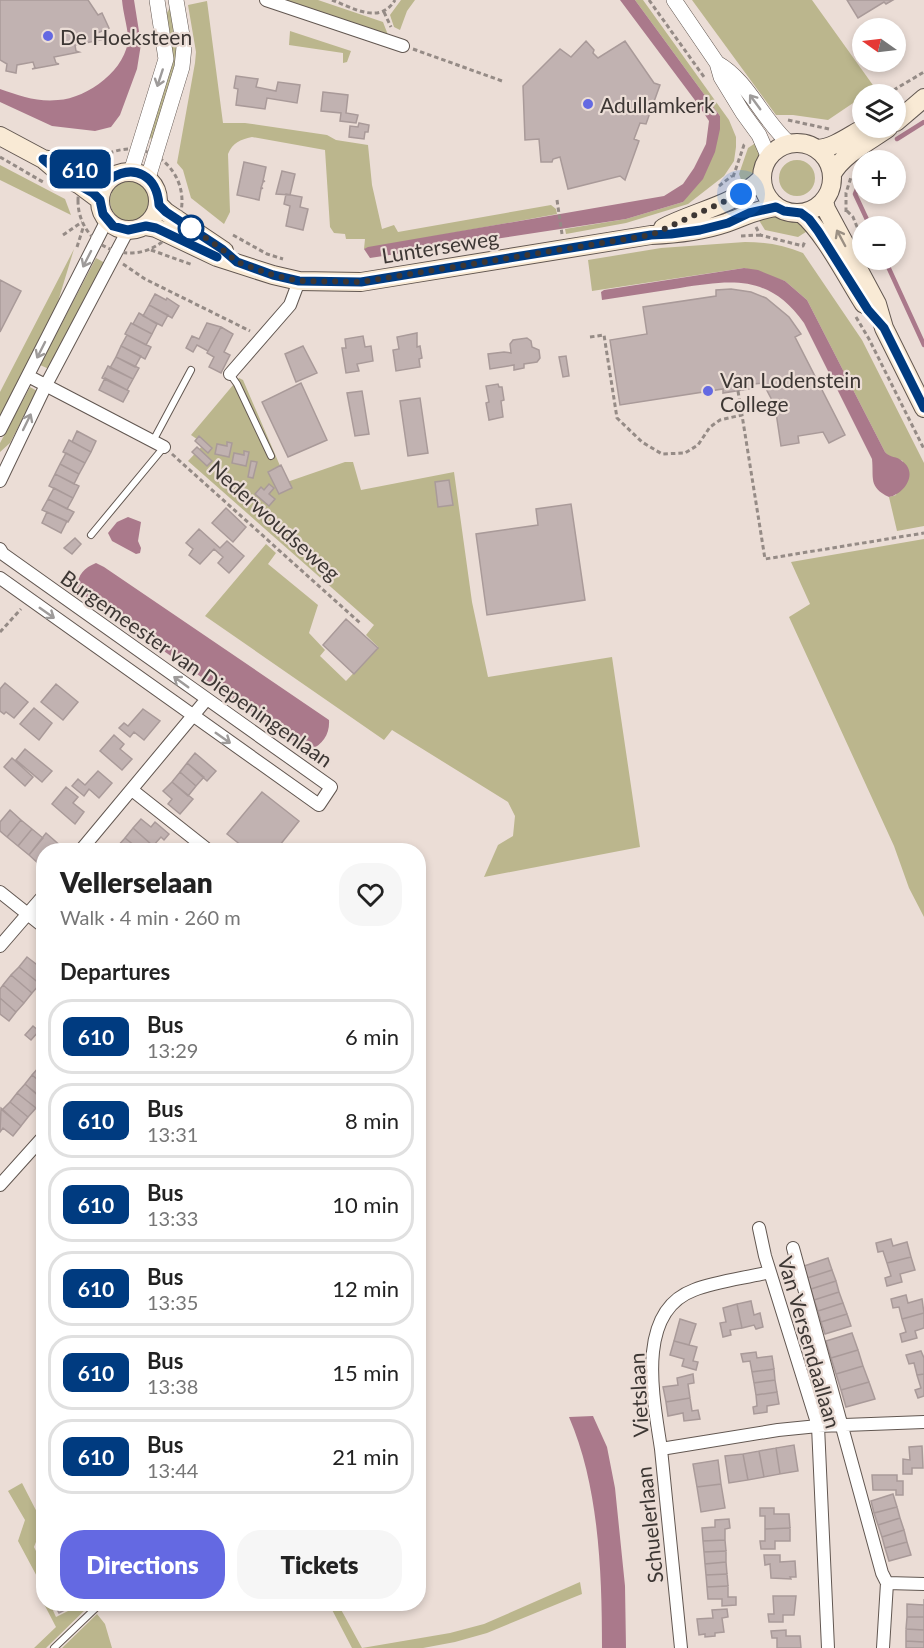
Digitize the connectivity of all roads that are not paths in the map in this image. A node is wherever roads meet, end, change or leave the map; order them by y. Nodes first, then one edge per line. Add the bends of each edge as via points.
1 (157, 0) edge
2 (176, 0) edge
3 (268, 0) edge
4 (674, 0) edge
5 (403, 46) road end
6 (717, 63) junction
7 (921, 100) edge
8 (906, 105) edge
9 (906, 113) edge
10 (0, 136) edge
11 (854, 138) edge
12 (867, 138) edge
13 (790, 144) junction
14 (817, 149) junction
15 (844, 149) junction
16 (769, 158) junction
17 (43, 159) junction
18 (832, 174) junction
19 (139, 175) junction
20 (762, 178) junction
21 (110, 179) junction
22 (100, 200) junction
23 (159, 205) junction
24 (776, 207) junction
25 (822, 215) junction
26 (107, 220) junction
27 (137, 228) junction
28 (651, 235) junction
29 (237, 262) junction
30 (299, 281) junction
31 (191, 370) dead end
32 (230, 374) joint
33 (28, 376) junction
34 (46, 385) junction
35 (924, 408) edge
36 (0, 430) edge
37 (159, 444) junction
38 (270, 456) dead end
39 (1, 477) edge
40 (91, 535) dead end
41 (0, 549) edge
42 (0, 578) edge
43 (206, 700) junction
44 (193, 717) junction
45 (132, 790) junction
46 (87, 843) edge
47 (199, 843) edge
48 (0, 892) edge
49 (36, 904) edge
50 (27, 914) junction
51 (36, 921) edge
52 (0, 946) edge
53 (36, 1145) edge
54 (0, 1185) edge
55 (759, 1228) dead end
56 (793, 1248) dead end
57 (770, 1272) junction
58 (924, 1422) edge
59 (843, 1425) junction
60 (818, 1426) junction
61 (661, 1449) junction
62 (887, 1583) junction
63 (924, 1584) edge
64 (93, 1611) edge
65 (54, 1648) edge
66 (681, 1648) edge
67 (828, 1648) edge
68 (883, 1648) edge

1 -> 19 street via 166,59
2 - 19 street via 184,47 182,67
3 - 5 street
4 - 6 street
13 -> 6 street via 730,70
6 - 16 street via 721,77 759,135
7 - 8 main road
7 - 9 main road
10 - 17 main road
11 - 15 main road
12 - 15 main road
13 - 14 main road
13 - 16 main road
14 - 15 main road
14 - 18 main road
15 - 18 main road
16 - 20 main road
17 - 21 main road
17 - 22 main road
18 - 25 main road
19 - 21 main road via 123,172
19 - 23 main road via 155,186
20 - 24 main road via 766,194
20 - 28 main road, Lunterseweg via 741,194
21 - 22 main road
22 - 26 main road
23 - 27 main road via 152,220
23 - 29 main road, Lunterseweg
24 - 25 main road
24 - 28 main road, Lunterseweg via 700,230
25 - 35 main road via 876,304
26 - 27 main road via 113,226
26 -> 33 street
27 - 29 main road, Lunterseweg via 156,228 217,257
27 - 34 street
28 - 30 main road, Lunterseweg via 361,282
29 - 30 main road, Lunterseweg
30 - 32 street via 290,305
31 - 37 lane
32 - 38 lane
33 - 34 street
33 - 36 street
34 - 37 street
39 -> 34 street
37 - 40 lane
43 -> 41 street, Burgemeester van Diepeningenlaan
42 -> 44 street, Burgemeester van Diepeningenlaan
43 - 44 street
44 -> 43 street, Burgemeester van Diepeningenlaan via 319,805 331,788
44 - 45 street
45 - 46 street
45 - 47 street
48 - 50 street
49 - 50 street
50 - 51 street
50 - 52 street
53 - 54 street
55 - 57 street, Van Versendaallaan
56 - 59 street, Van Versendaallaan
57 - 60 street, Van Versendaallaan
57 - 61 street, Vietslaan via 693,1290 673,1302 662,1317 652,1363
58 - 59 street, Schuelerlaan
59 - 60 street, Schuelerlaan
59 - 62 street, Van Versendaallaan
60 - 61 street, Schuelerlaan
60 - 67 street, Van Versendaallaan
61 - 66 street, Schuelerlaan
62 - 63 street
62 - 68 street
64 - 65 lane

